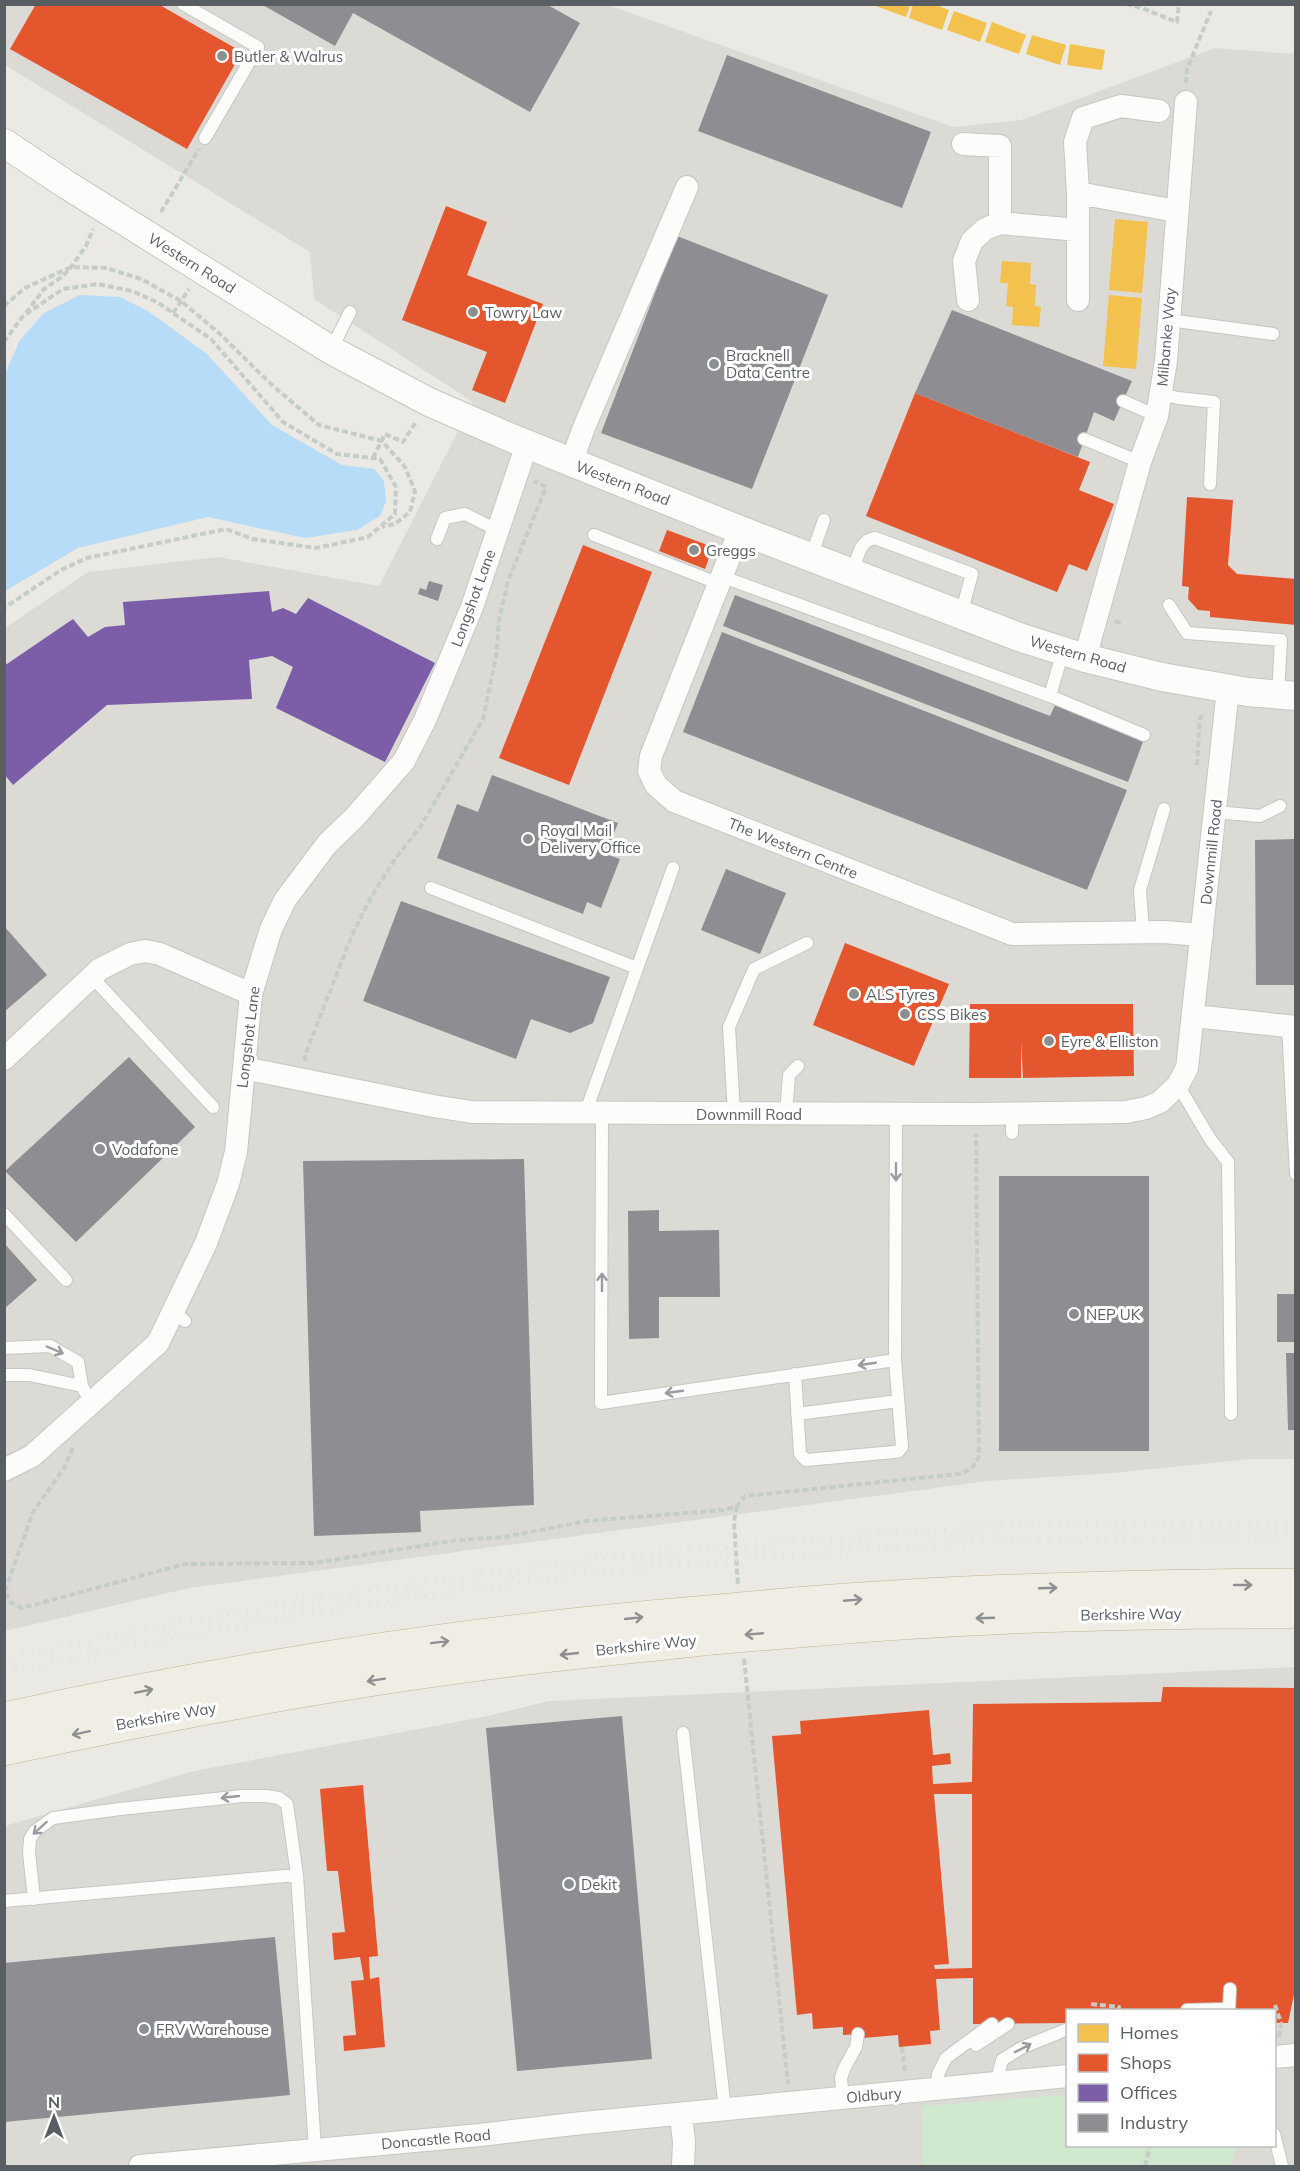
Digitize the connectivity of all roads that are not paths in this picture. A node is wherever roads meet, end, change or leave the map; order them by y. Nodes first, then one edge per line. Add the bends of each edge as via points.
1 (183, 4) edge
2 (1186, 102) road end
3 (1159, 111) dead end
4 (205, 138) road end
5 (4, 144) edge
6 (963, 144) dead end
7 (687, 187) dead end
8 (1078, 193) junction
9 (1176, 210) junction
10 (1000, 223) junction
11 (1078, 230) junction
12 (968, 300) dead end
13 (1078, 300) dead end
14 (350, 312) dead end
15 (1169, 320) junction
16 (1273, 334) dead end
17 (331, 350) junction
18 (1161, 394) junction
19 (1123, 401) dead end
20 (1156, 416) junction
21 (1084, 439) dead end
22 (527, 444) junction
23 (571, 462) junction
24 (1140, 462) junction
25 (1210, 484) dead end
26 (824, 520) dead end
27 (497, 530) junction
28 (740, 530) junction
29 (594, 535) dead end
30 (437, 539) dead end
31 (811, 557) junction
32 (853, 573) junction
33 (722, 580) junction
34 (1169, 605) dead end
35 (960, 615) junction
36 (1074, 654) junction
37 (1228, 688) junction
38 (1050, 696) junction
39 (1287, 696) edge
40 (1144, 735) dead end
41 (1280, 806) dead end
42 (1164, 809) dead end
43 (1215, 812) junction
44 (673, 868) dead end
45 (431, 888) dead end
46 (1143, 932) junction
47 (1202, 935) junction
48 (807, 943) dead end
49 (637, 968) junction
50 (92, 977) junction
51 (251, 994) junction
52 (1194, 1016) junction
53 (1292, 1026) edge
54 (4, 1059) edge
55 (798, 1065) dead end
56 (244, 1068) junction
57 (1178, 1085) junction
58 (213, 1107) dead end
59 (593, 1114) junction
60 (734, 1114) junction
61 (786, 1114) junction
62 (896, 1114) junction
63 (1296, 1174) edge
64 (4, 1214) edge
65 (66, 1280) dead end
66 (4, 1347) edge
67 (895, 1360) junction
68 (795, 1374) junction
69 (4, 1376) edge
70 (87, 1395) junction
71 (898, 1401) junction
72 (797, 1414) junction
73 (1231, 1414) dead end
74 (4, 1470) edge
75 (1296, 1585) edge
76 (1296, 1612) edge
77 (796, 1618) junction
78 (710, 1625) junction
79 (4, 1719) edge
80 (683, 1733) dead end
81 (4, 1749) edge
82 (297, 1875) junction
83 (34, 1899) junction
84 (4, 1901) edge
85 (1230, 1989) dead end
86 (1229, 2009) edge
87 (992, 2024) dead end
88 (1008, 2024) dead end
89 (1066, 2030) edge
90 (858, 2034) dead end
91 (1277, 2048) edge
92 (1296, 2055) edge
93 (1066, 2076) edge
94 (937, 2082) junction
95 (996, 2084) junction
96 (843, 2098) junction
97 (724, 2110) junction
98 (681, 2115) junction
99 (1276, 2139) edge
100 (315, 2149) junction
101 (140, 2166) edge
102 (683, 2166) edge
103 (1282, 2166) edge

1 - 4 lane via 258,47
2 - 9 street, Milbanke Way
3 - 8 street via 1121,106 1083,118 1076,142
5 - 17 street, Western Road
6 - 10 street via 1000,146
7 - 23 street
8 - 9 street
8 - 11 street
9 - 15 street, Milbanke Way
10 - 11 street
10 - 12 street via 985,229 972,242 964,261
11 - 13 street
14 - 17 lane
15 - 16 lane
15 - 18 street, Milbanke Way
17 - 22 street, Western Road via 429,402
18 - 20 street, Milbanke Way
18 - 25 lane via 1214,402
19 - 20 lane
20 - 24 street, Milbanke Way
21 - 24 lane
22 - 23 street, Western Road
22 - 27 street, Longshot Lane
23 - 28 street, Western Road
24 - 36 street, Milbanke Way
26 - 31 lane
27 - 30 lane via 465,513 445,518
27 - 51 street, Longshot Lane via 464,627 415,741 404,761 327,844 285,900 271,929
28 - 31 street, Western Road
28 - 33 street, The Western Centre
29 - 33 lane
31 - 32 street, Western Road
32 - 35 street, Western Road
32 - 35 lane via 864,542 875,537 972,574
33 - 38 lane
33 - 46 street, The Western Centre via 651,756 649,771 664,793 674,801 1000,931
34 - 39 lane via 1187,633 1281,640
35 - 36 street, Western Road
36 - 37 street, Western Road via 1173,679
36 - 38 lane
37 - 39 street, Western Road
37 - 43 street, Downmill Road
38 - 40 lane
41 - 43 lane via 1260,816
42 - 46 lane via 1140,890
43 - 47 street, Downmill Road
44 - 49 lane
45 - 49 lane
46 - 47 street, The Western Centre
47 - 52 street, Downmill Road
48 - 60 lane via 754,969 733,1017 729,1027
49 - 59 lane
50 - 51 street via 116,960 145,951
50 - 54 street
50 - 58 lane
51 - 56 street, Longshot Lane
52 - 53 street
52 - 57 street, Downmill Road via 1187,1068
53 - 63 lane
55 - 61 lane via 789,1075
56 - 59 street, Downmill Road via 472,1112
56 - 70 street, Longshot Lane via 236,1152 228,1184 179,1316 158,1344
57 - 62 street, Downmill Road via 1160,1102 1136,1110 1012,1123
57 - 73 lane via 1227,1162
59 - 60 street, Downmill Road
68 -> 59 lane via 601,1403
60 - 61 street, Downmill Road
61 - 62 street, Downmill Road
62 -> 67 lane
64 - 65 lane
66 -> 70 lane via 50,1346 78,1362
67 -> 68 lane
67 - 71 lane
68 - 72 lane
69 - 70 lane via 29,1375
70 - 74 street, Longshot Lane via 32,1456
71 - 72 lane
71 - 72 lane via 902,1447 894,1452 806,1460 800,1454
77 -> 75 highway, Berkshire Way via 909,1595 1039,1588
76 -> 77 highway, Berkshire Way via 870,1624
77 - 78 highway, Berkshire Way, bridge
79 -> 78 highway, Berkshire Way via 386,1649 633,1618
78 -> 81 highway, Berkshire Way via 109,1726
80 - 97 lane
82 - 83 lane
82 -> 83 lane via 287,1804 279,1798 243,1796 53,1818 43,1823 30,1839
82 - 100 lane
83 - 84 lane
85 - 86 lane
87 - 94 lane via 946,2058
88 - 94 lane via 952,2060
95 -> 89 lane via 1002,2060
90 - 96 lane via 841,2078
91 - 92 street
93 - 95 street, Oldbury
94 - 95 street, Oldbury
94 - 96 street, Oldbury
96 - 97 street, Oldbury
97 - 98 street, Oldbury
98 - 100 street, Doncastle Road
98 - 102 street
99 - 103 lane
100 - 101 street, Doncastle Road

